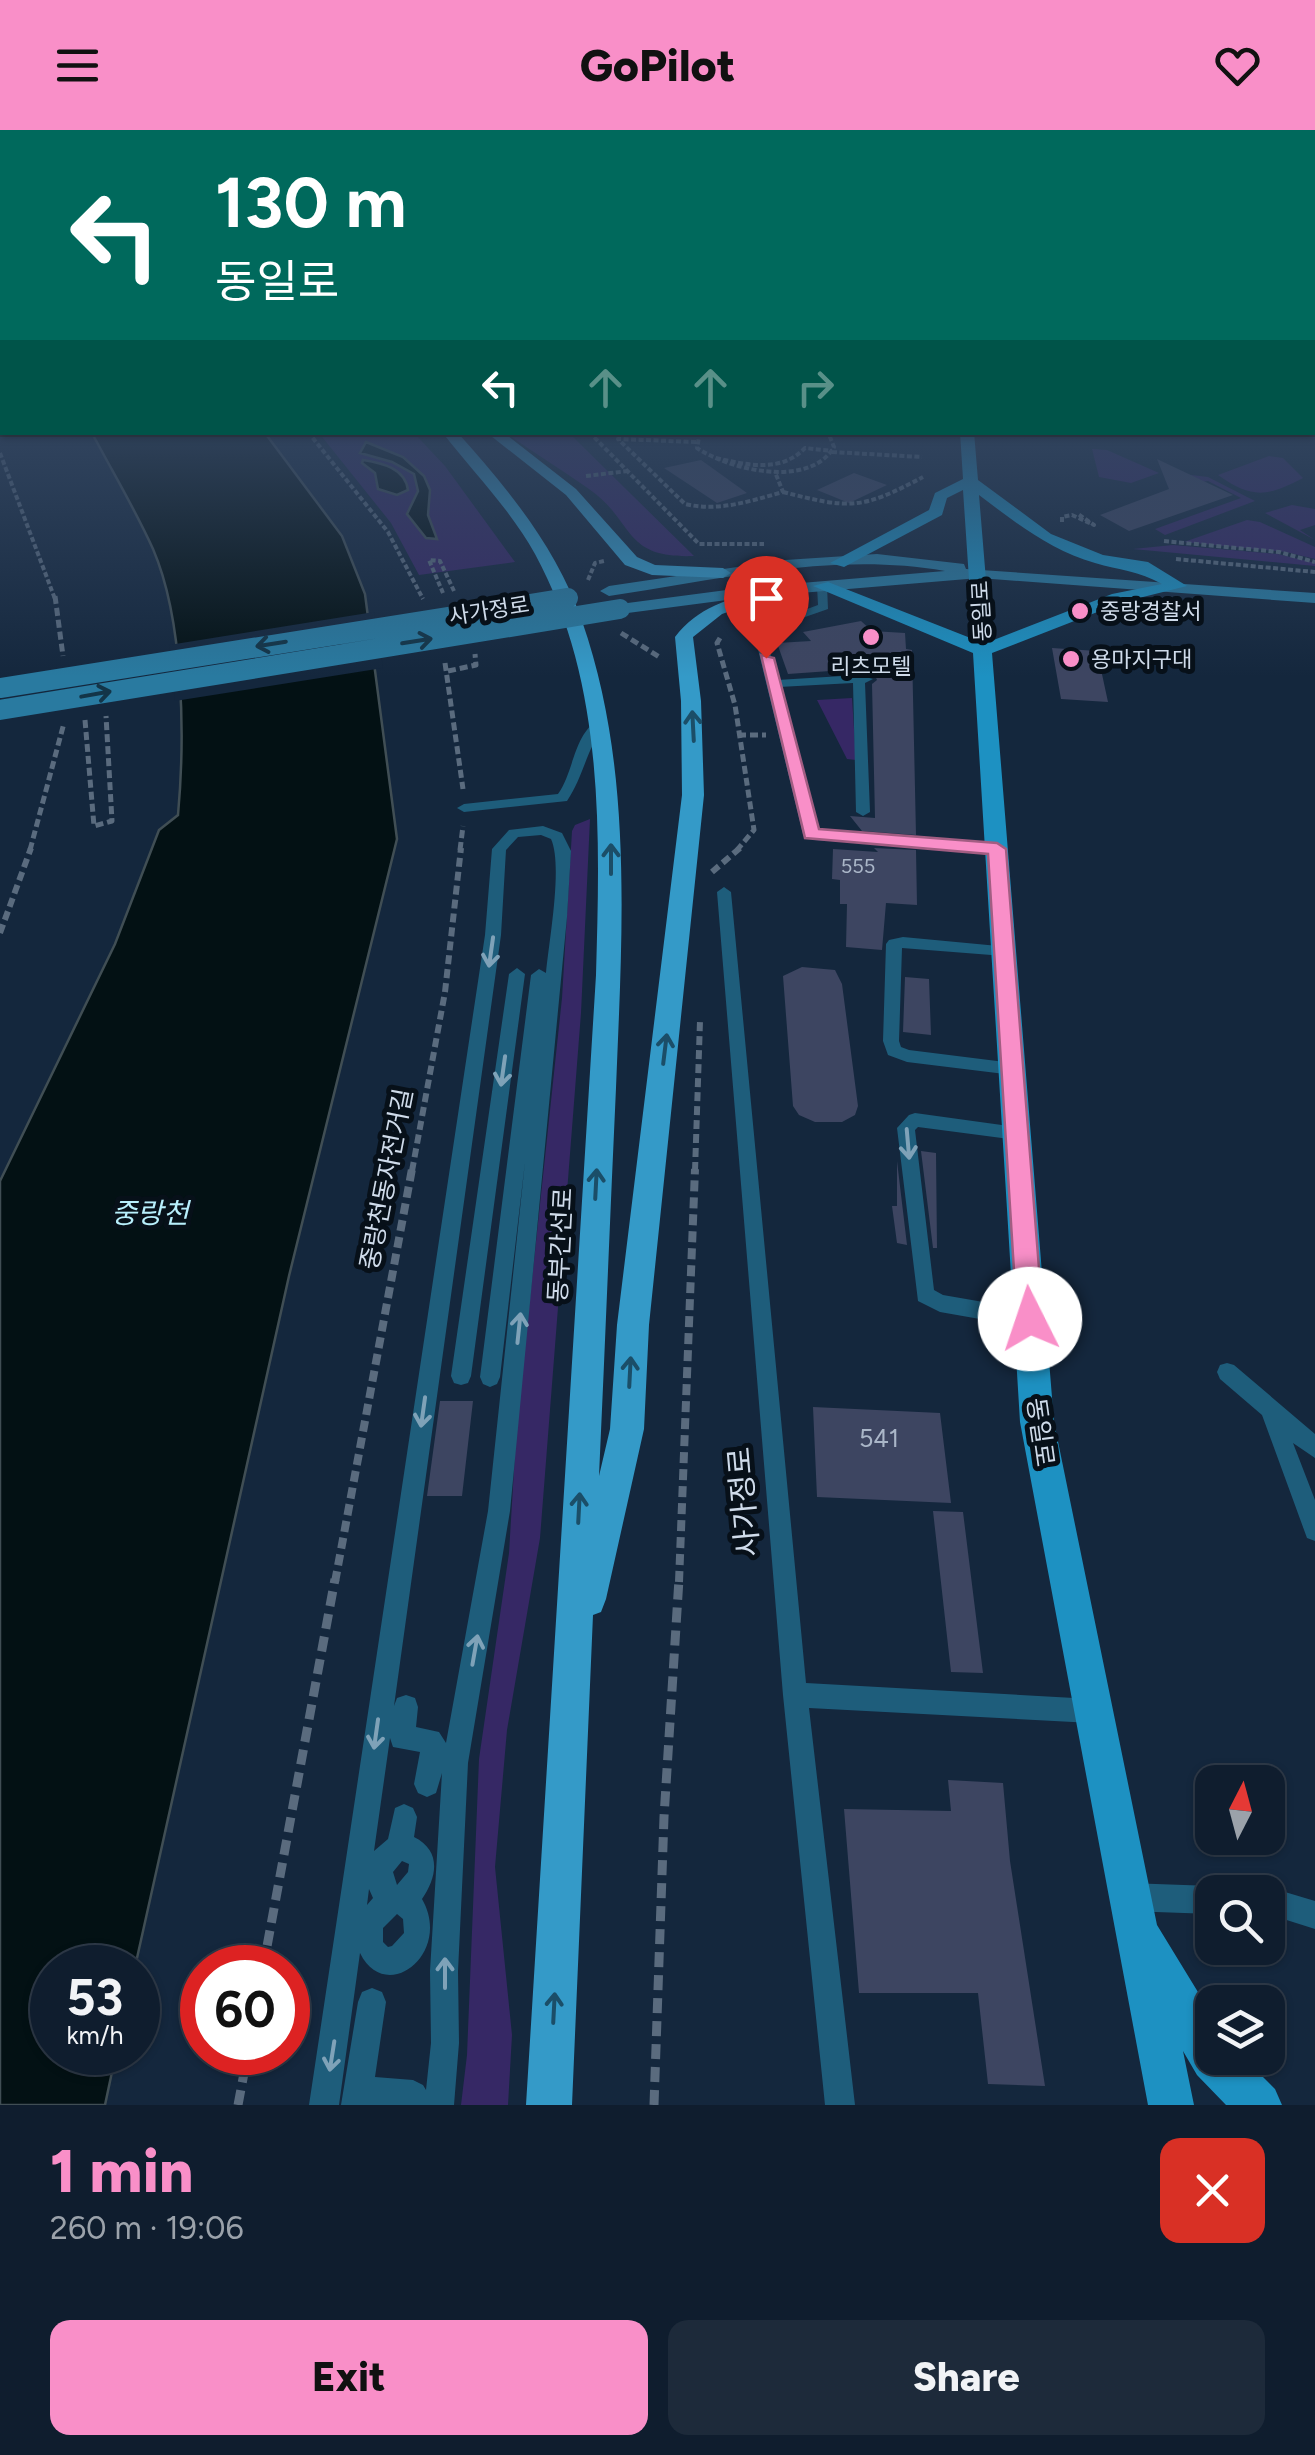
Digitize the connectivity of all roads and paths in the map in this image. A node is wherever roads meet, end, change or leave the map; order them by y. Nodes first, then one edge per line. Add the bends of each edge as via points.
1 (16, 493) edge
2 (357, 493) edge
3 (504, 493) edge
4 (572, 493) edge
5 (650, 493) edge
6 (674, 493) edge
7 (778, 493) edge
8 (787, 493) edge
9 (890, 493) edge
10 (946, 493) edge
11 (971, 493) edge
12 (987, 493) edge
13 (1062, 517) junction
14 (1064, 530) dead end
15 (1164, 541) dead end
16 (771, 543) dead end
17 (1315, 562) edge
18 (838, 563) junction
19 (723, 573) junction
20 (979, 573) junction
21 (822, 586) junction
22 (1178, 586) junction
23 (784, 589) junction
24 (1315, 598) edge
25 (423, 600) dead end
26 (760, 629) junction
27 (983, 650) junction
28 (442, 652) dead end
29 (63, 672) dead end
30 (773, 684) junction
31 (0, 688) edge
32 (64, 707) dead end
33 (105, 708) dead end
34 (0, 710) edge
35 (86, 720) dead end
36 (601, 722) junction
37 (464, 808) junction
38 (863, 812) dead end
39 (997, 849) junction
40 (705, 878) dead end
41 (724, 892) dead end
42 (0, 933) edge
43 (1004, 950) junction
44 (517, 974) dead end
45 (539, 974) dead end
46 (700, 1016) dead end
47 (540, 1036) junction
48 (1013, 1069) junction
49 (1017, 1133) junction
50 (513, 1275) junction
51 (1030, 1319) junction
52 (1227, 1372) dead end
53 (461, 1376) dead end
54 (490, 1377) dead end
55 (1270, 1410) junction
56 (1309, 1442) edge
57 (1315, 1530) edge
58 (571, 1673) junction
59 (794, 1695) junction
60 (406, 1707) dead end
61 (1092, 1711) junction
62 (427, 1784) dead end
63 (404, 1817) dead end
64 (396, 1900) dead end
65 (1195, 1902) edge
66 (1285, 1905) edge
67 (1130, 1908) junction
68 (1315, 1915) edge
69 (268, 1945) edge
70 (372, 2002) dead end
71 (244, 2075) edge
72 (357, 2098) edge
73 (426, 2100) edge
74 (238, 2105) edge
75 (324, 2105) edge
76 (549, 2105) edge
77 (654, 2105) edge
78 (840, 2105) edge
79 (1171, 2105) edge
80 (1259, 2105) edge

1 - 29 path via 55,591
2 - 25 path via 388,532
3 - 36 highway, 동부간선로 via 556,576 582,641
4 - 19 highway via 631,560 652,570
5 - 16 path via 699,544
6 - 7 path via 695,507
8 - 9 path via 827,506 862,507
10 - 18 main road via 936,512
11 - 20 main road, 동일로
12 - 22 main road via 1046,537 1100,559 1142,566
13 - 13 path via 1072,515 1094,526 1076,513
13 - 14 path
15 - 17 path
18 - 19 main road, 사가정로
18 - 20 main road, 사가정로 via 921,558
19 -> 31 main road, 사가정로, bridge
20 - 21 main road, 사가정로
20 - 22 main road, 사가정로
20 - 27 main road, 동일로
21 - 23 main road, 사가정로
21 - 26 lane via 824,608
21 - 27 main road
22 - 24 main road, 사가정로
22 - 27 main road via 1118,598
34 -> 23 main road, 사가정로, bridge via 620,609
58 -> 23 highway via 627,1429 693,795 684,637 713,611
26 - 30 lane
26 - 40 path via 718,639 754,830
27 - 39 main road, 동일로
28 - 37 path, 중랑천동자전거길
30 - 38 lane via 864,679
30 - 39 lane via 812,834
32 - 42 path via 52,779
33 - 35 path via 112,821 101,827 94,826
36 - 37 lane via 583,741 580,767 562,798
58 -> 36 highway, 동부간선로 via 608,956 610,814
37 - 69 path, 중랑천동자전거길 via 445,992
39 - 43 main road, 동일로
41 - 59 lane, 사가정로
43 - 48 main road, 동일로
43 - 48 lane via 894,944 891,1042 907,1056
44 -> 53 lane
45 - 47 lane
46 - 77 path
47 - 50 lane
47 -> 75 lane via 564,851 550,832 525,830 506,837 499,849 493,935
48 - 49 main road, 동일로
49 - 51 main road, 동일로
49 -> 51 lane via 915,1120 906,1128 925,1294 940,1304
50 - 54 lane
73 -> 50 lane via 445,2043 455,1763 499,1511
51 - 61 main road, 동일로 via 1037,1422
52 - 55 lane
55 - 56 lane
55 - 57 lane
76 -> 58 highway, 동부간선로
59 - 61 lane
59 - 78 lane, 사가정로
60 - 62 lane via 402,1738 434,1745
61 - 67 main road, 동일로
63 - 64 lane via 400,1847 420,1855 423,1872 416,1888
65 - 67 lane
66 - 68 lane
67 - 79 main road, 동일로
67 - 80 main road via 1212,2059
70 - 72 lane
71 - 74 path
72 - 73 lane

